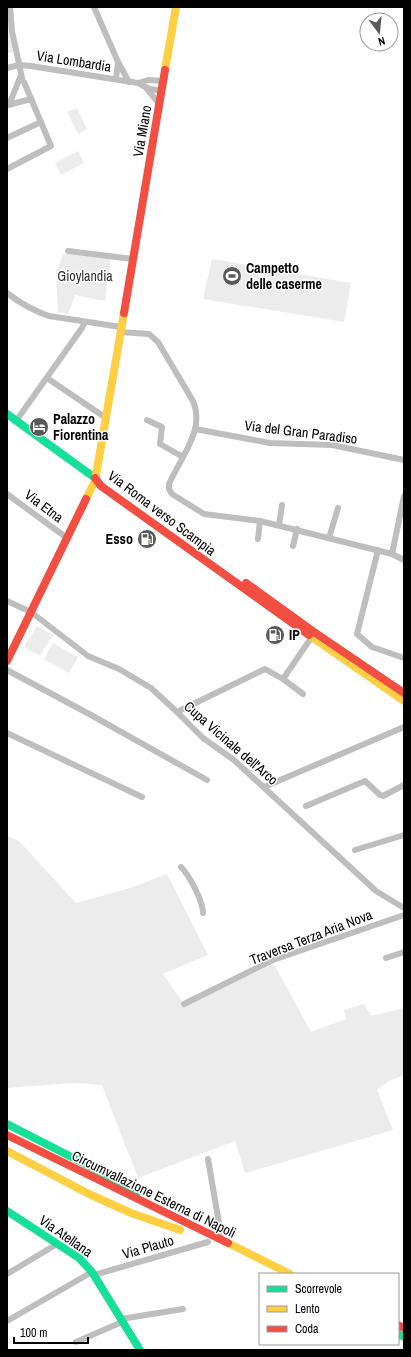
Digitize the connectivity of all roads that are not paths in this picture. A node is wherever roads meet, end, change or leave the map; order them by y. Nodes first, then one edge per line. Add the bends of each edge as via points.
1 (10, 7) edge
2 (94, 7) edge
3 (176, 7) edge
4 (9, 17) edge
5 (118, 62) junction
6 (19, 65) junction
7 (7, 68) edge
8 (22, 78) junction
9 (116, 79) junction
10 (163, 81) junction
11 (129, 82) junction
12 (138, 83) junction
13 (146, 88) junction
14 (162, 90) junction
15 (31, 99) junction
16 (8, 105) edge
17 (160, 106) junction
18 (41, 122) junction
19 (7, 138) edge
20 (7, 169) edge
21 (68, 251) dead end
22 (133, 259) junction
23 (7, 293) edge
24 (85, 322) junction
25 (121, 329) junction
26 (47, 378) junction
27 (7, 414) edge
28 (106, 418) junction
29 (147, 420) dead end
30 (16, 421) junction
31 (195, 428) junction
32 (183, 457) junction
33 (404, 460) edge
34 (95, 478) junction
35 (7, 494) edge
36 (403, 500) edge
37 (282, 505) dead end
38 (338, 508) dead end
39 (260, 521) junction
40 (279, 525) junction
41 (297, 530) junction
42 (67, 538) junction
43 (329, 538) junction
44 (258, 539) dead end
45 (293, 546) dead end
46 (378, 550) junction
47 (392, 554) junction
48 (404, 560) edge
49 (7, 601) edge
50 (31, 612) junction
51 (312, 635) junction
52 (404, 658) edge
53 (7, 661) edge
54 (7, 670) edge
55 (283, 679) junction
56 (404, 693) edge
57 (303, 694) dead end
58 (404, 701) edge
59 (177, 712) junction
60 (404, 727) edge
61 (7, 733) edge
62 (207, 780) dead end
63 (404, 785) edge
64 (264, 787) junction
65 (142, 797) dead end
66 (306, 806) dead end
67 (404, 835) edge
68 (355, 850) dead end
69 (181, 867) dead end
70 (404, 908) edge
71 (203, 913) dead end
72 (404, 915) edge
73 (404, 952) edge
74 (386, 958) dead end
75 (184, 1004) dead end
76 (7, 1124) edge
77 (7, 1135) edge
78 (7, 1143) edge
79 (7, 1151) edge
80 (208, 1159) dead end
81 (51, 1161) junction
82 (9, 1215) edge
83 (168, 1215) junction
84 (187, 1233) junction
85 (221, 1235) dead end
86 (208, 1242) junction
87 (57, 1244) junction
88 (271, 1273) edge
89 (288, 1273) edge
90 (7, 1274) edge
91 (93, 1274) junction
92 (183, 1309) dead end
93 (7, 1321) edge
94 (122, 1321) junction
95 (76, 1342) dead end
96 (140, 1350) edge

1 - 4 street
2 - 5 street
3 - 10 main road, Via Miano
4 - 6 street
5 - 9 street
5 - 11 street
6 - 7 street, Via Lombardia
6 - 8 street
6 - 9 street, Via Lombardia
8 - 15 street
8 - 16 street
9 - 11 street, Via Lombardia
10 - 12 street, Via Lombardia via 148,80
10 - 14 main road, Via Miano
11 - 12 street, Via Lombardia
12 - 13 street, Via Lombardia
13 - 14 street, Via Lombardia
13 - 17 street, Via Lombardia
14 - 17 main road, Via Miano
15 - 16 street
15 - 18 street
17 - 22 main road, Via Miano
18 - 19 street
18 - 20 street via 50,146
21 - 22 street
22 - 25 main road, Via Miano
23 - 24 street via 40,313
24 - 25 street
24 - 26 street
25 - 28 main road, Via Miano
25 - 31 street via 149,334 158,342 193,401 196,409
26 - 28 street
26 - 30 street
27 - 30 main road
28 - 34 main road, Via Miano
29 - 32 street via 162,427 160,444
30 - 34 main road
31 - 32 street
31 - 33 street, Via del Gran Paradiso via 270,443 332,445
32 - 39 street via 169,484 172,494 204,514
34 - 42 main road, Via Miano
34 - 51 main road, Via Roma verso Scampia via 106,483 201,551
34 - 51 main road, Via Roma verso Scampia via 101,486
35 - 42 street, Via Etna
36 - 47 street
37 - 40 street
38 - 43 street
39 - 40 street
39 - 44 street
40 - 41 street
41 - 43 street
41 - 45 street
42 - 50 main road, Via Miano
43 - 46 street
46 - 47 street
46 - 52 street via 357,634 372,647
47 - 48 street
49 - 50 street, Cupa Vicinale dell'Arco
50 - 53 main road, Via Miano
50 - 59 street, Cupa Vicinale dell'Arco via 88,656 119,669 151,688
51 - 55 street
51 - 56 main road, Via Roma verso Scampia
51 - 58 main road, Via Roma verso Scampia
54 - 62 street
55 - 57 street
55 - 59 street via 266,669
59 - 64 street, Cupa Vicinale dell'Arco via 203,738 234,760
60 - 64 street
61 - 65 street
63 - 66 street via 383,796 365,781
64 - 70 street, Cupa Vicinale dell'Arco via 376,891
67 - 68 street
69 - 71 street via 188,876
72 - 75 street, Traversa Terza Aria Nova via 273,960
73 - 74 street
76 - 83 main road via 114,1178
77 - 81 main road, Circumvallazione Esterna di Napoli
78 - 81 main road, Circumvallazione Esterna di Napoli
79 - 84 main road via 124,1210
80 - 85 street
81 - 83 main road, Circumvallazione Esterna di Napoli
81 - 84 main road, Circumvallazione Esterna di Napoli
82 - 87 main road, Via Atellana
83 - 89 main road, Circumvallazione Esterna di Napoli
84 - 86 main road, Circumvallazione Esterna di Napoli
86 - 88 main road, Circumvallazione Esterna di Napoli
86 - 91 street, Via Plauto
87 - 90 street
87 - 91 main road, Via Atellana via 79,1258
91 - 93 street, Via Plauto via 82,1276
91 - 94 main road, Via Atellana
92 - 94 street
94 - 95 street
94 - 96 main road, Via Atellana

